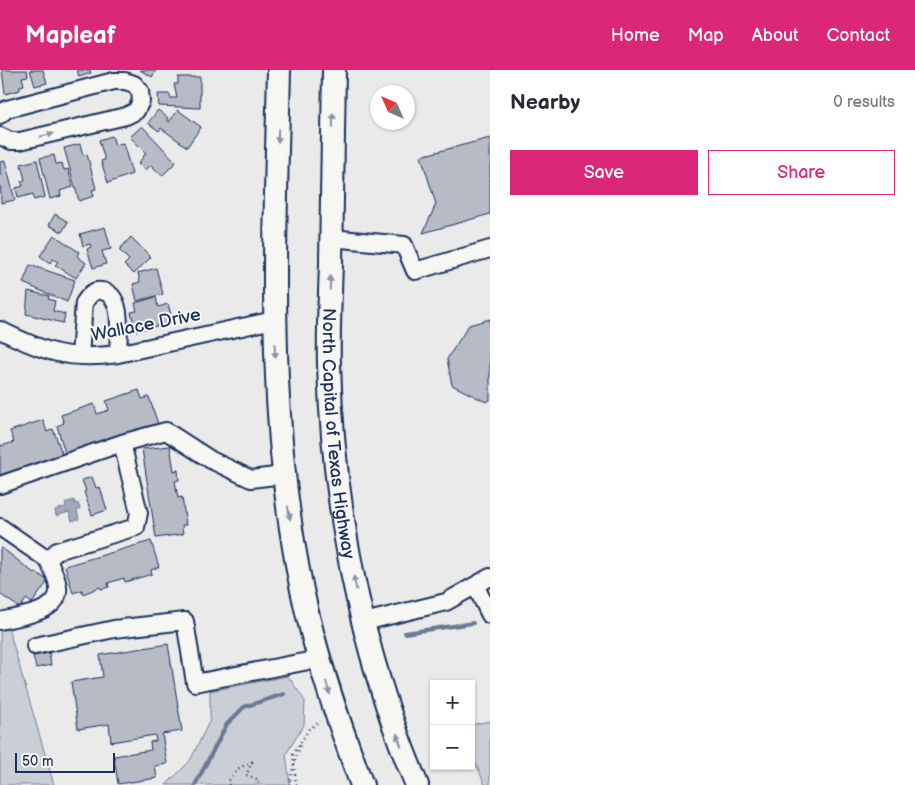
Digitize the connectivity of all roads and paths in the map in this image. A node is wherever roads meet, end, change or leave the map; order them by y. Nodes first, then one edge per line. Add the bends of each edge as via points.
1 (279, 70) edge
2 (334, 70) edge
3 (0, 115) edge
4 (0, 136) edge
5 (331, 238) junction
6 (490, 249) edge
7 (274, 320) junction
8 (0, 330) edge
9 (118, 354) junction
10 (80, 356) junction
11 (122, 443) junction
12 (283, 475) junction
13 (0, 485) edge
14 (0, 527) edge
15 (48, 560) junction
16 (490, 577) edge
17 (476, 587) junction
18 (490, 615) edge
19 (0, 621) edge
20 (364, 622) junction
21 (35, 646) dead end
22 (319, 659) junction
23 (335, 711) junction
24 (294, 763) junction
25 (229, 785) edge
26 (258, 785) edge
27 (289, 785) edge
28 (296, 785) edge
29 (362, 785) edge
30 (417, 785) edge

1 -> 7 highway
5 -> 2 highway, North Capital of Texas Highway
4 -> 3 street via 20,141 126,116 136,111 141,101 140,91 134,84 114,81 7,109
5 - 6 street via 404,245 415,271
20 -> 5 highway, North Capital of Texas Highway via 340,510 329,364
7 - 9 street, Wallace Drive
7 -> 12 highway
8 - 10 street, Wallace Drive via 31,345 62,355
9 - 10 street, Wallace Drive
9 - 10 street via 119,308 110,295 96,291 84,303
11 - 12 street via 166,431 244,477
11 - 13 street
11 - 15 street via 138,513 136,527 57,551
12 -> 22 highway via 302,590
14 - 15 street
15 - 19 street via 58,584 57,598 48,609
16 - 17 street
17 - 18 street
17 - 20 street via 446,602
30 -> 20 highway, North Capital of Texas Highway via 390,715
21 - 22 street via 114,629 185,621 195,683
22 -> 23 highway
23 - 24 path via 309,729 293,755
23 - 29 highway
24 - 27 path
24 - 28 path
25 - 26 path via 239,768 252,762 246,775 259,780

